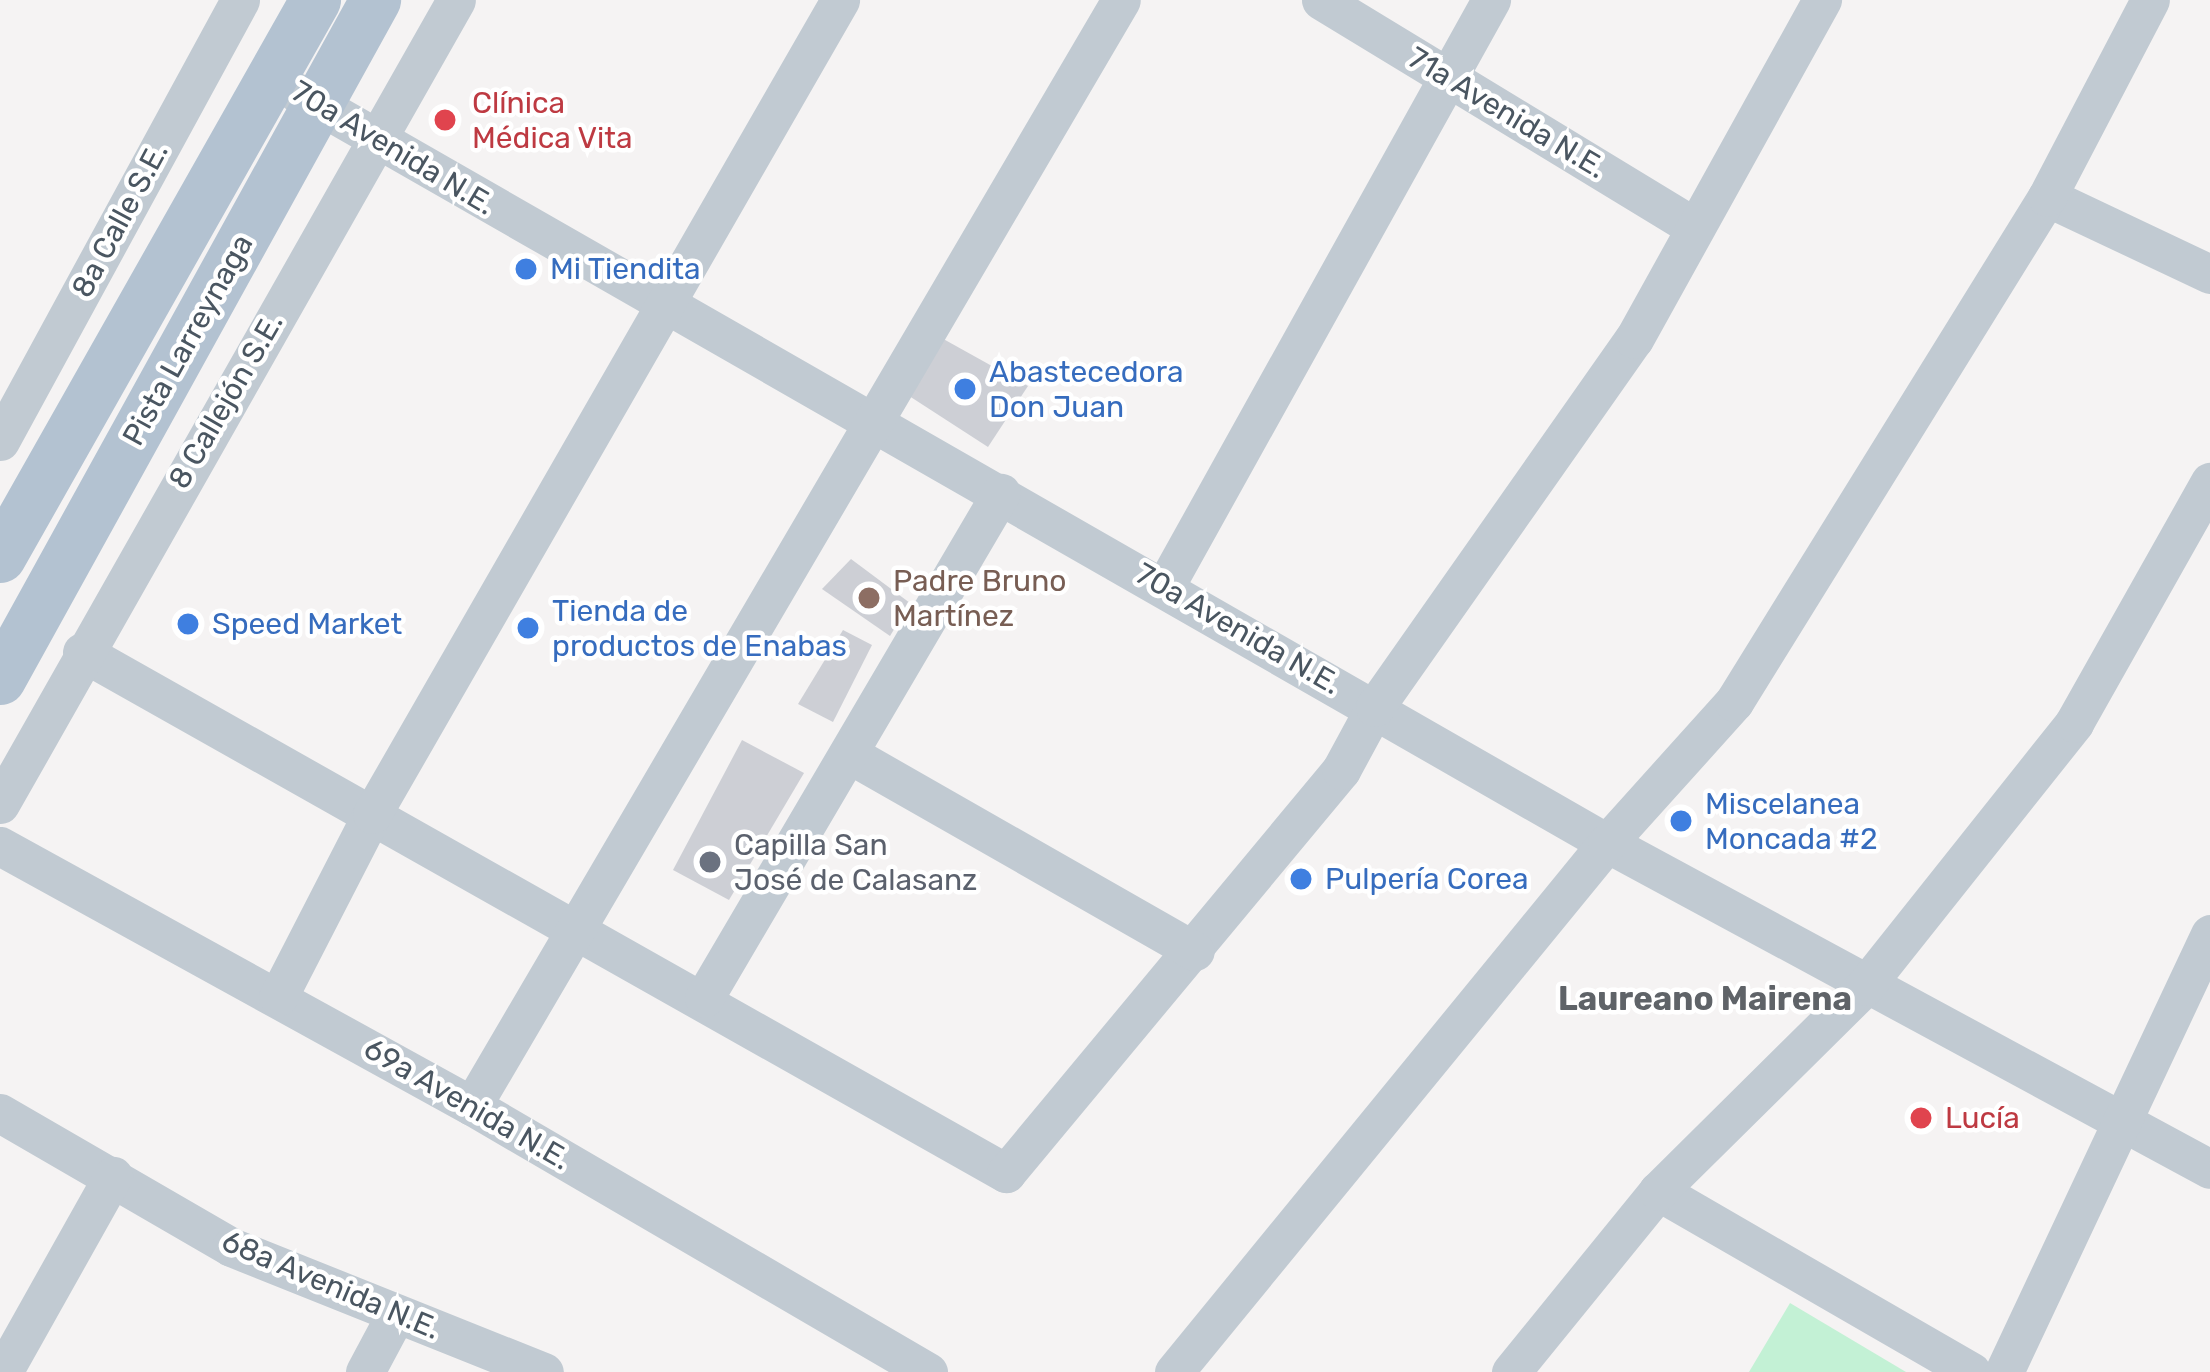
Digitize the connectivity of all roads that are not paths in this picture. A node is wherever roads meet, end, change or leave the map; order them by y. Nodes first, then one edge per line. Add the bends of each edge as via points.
1 (240, 0) edge
2 (315, 0) edge
3 (375, 0) edge
4 (456, 0) edge
5 (840, 0) edge
6 (1121, 0) edge
7 (1321, 0) edge
8 (1491, 0) edge
9 (1822, 0) edge
10 (2150, 0) edge
11 (273, 76) junction
12 (1450, 79) junction
13 (317, 106) junction
14 (375, 140) junction
15 (2047, 197) junction
16 (1693, 226) junction
17 (2210, 274) edge
18 (661, 303) junction
19 (871, 422) junction
20 (0, 441) edge
21 (2210, 482) edge
22 (1001, 493) junction
23 (0, 556) edge
24 (1164, 588) junction
25 (82, 652) junction
26 (0, 679) edge
27 (1375, 707) junction
28 (849, 754) junction
29 (0, 804) edge
30 (372, 814) junction
31 (1607, 844) junction
32 (0, 846) edge
33 (577, 930) junction
34 (2210, 934) edge
35 (1195, 951) junction
36 (1865, 986) junction
37 (278, 997) junction
38 (704, 998) junction
39 (472, 1106) junction
40 (0, 1113) edge
41 (2122, 1123) junction
42 (2210, 1169) edge
43 (112, 1176) junction
44 (1658, 1191) junction
45 (396, 1314) junction
46 (3, 1372) edge
47 (365, 1372) edge
48 (544, 1372) edge
49 (928, 1372) edge
50 (1174, 1372) edge
51 (1511, 1372) edge
52 (1972, 1372) edge
53 (2004, 1372) edge

1 - 20 street, 8a Calle S.E.
2 - 11 main road, Pista Larreynaga
3 - 13 main road, Pista Larreynaga
4 - 14 street, 8 Callejón S.E.
5 - 18 street
6 - 19 street
7 - 12 street, 71a Avenida N.E.
8 - 12 street
9 - 16 street
10 - 15 street
11 - 13 street, 70a Avenida N.E.
11 - 23 main road, Pista Larreynaga
12 - 16 street, 71a Avenida N.E.
12 - 24 street
13 - 14 street, 70a Avenida N.E.
13 - 26 main road, Pista Larreynaga
14 - 18 street, 70a Avenida N.E.
14 - 25 street, 8 Callejón S.E.
15 - 17 street
15 - 31 street via 1734,702
16 - 27 street via 1634,339
18 - 19 street, 70a Avenida N.E.
18 - 30 street
19 - 22 street, 70a Avenida N.E.
19 - 33 street
21 - 36 street via 2074,723
22 - 24 street, 70a Avenida N.E.
22 - 28 street
24 - 27 street, 70a Avenida N.E.
25 - 29 street, 8 Callejón S.E.
25 - 30 street
27 - 31 street, 70a Avenida N.E.
27 - 35 street via 1341,770
28 - 35 street
28 - 38 street
30 - 33 street
30 - 37 street
31 - 36 street, 70a Avenida N.E.
31 - 50 street
32 - 37 street, 69a Avenida N.E.
33 - 38 street
33 - 39 street
34 - 41 street
35 - 38 street via 1006,1173
36 - 41 street, 70a Avenida N.E.
36 - 44 street
37 - 39 street, 69a Avenida N.E.
39 - 49 street, 69a Avenida N.E.
40 - 43 street, 68a Avenida N.E.
41 - 42 street, 70a Avenida N.E.
41 - 53 street
43 - 45 street, 68a Avenida N.E. via 231,1247
43 - 46 street
44 - 51 street
44 - 52 street
45 - 47 street
45 - 48 street, 68a Avenida N.E.

